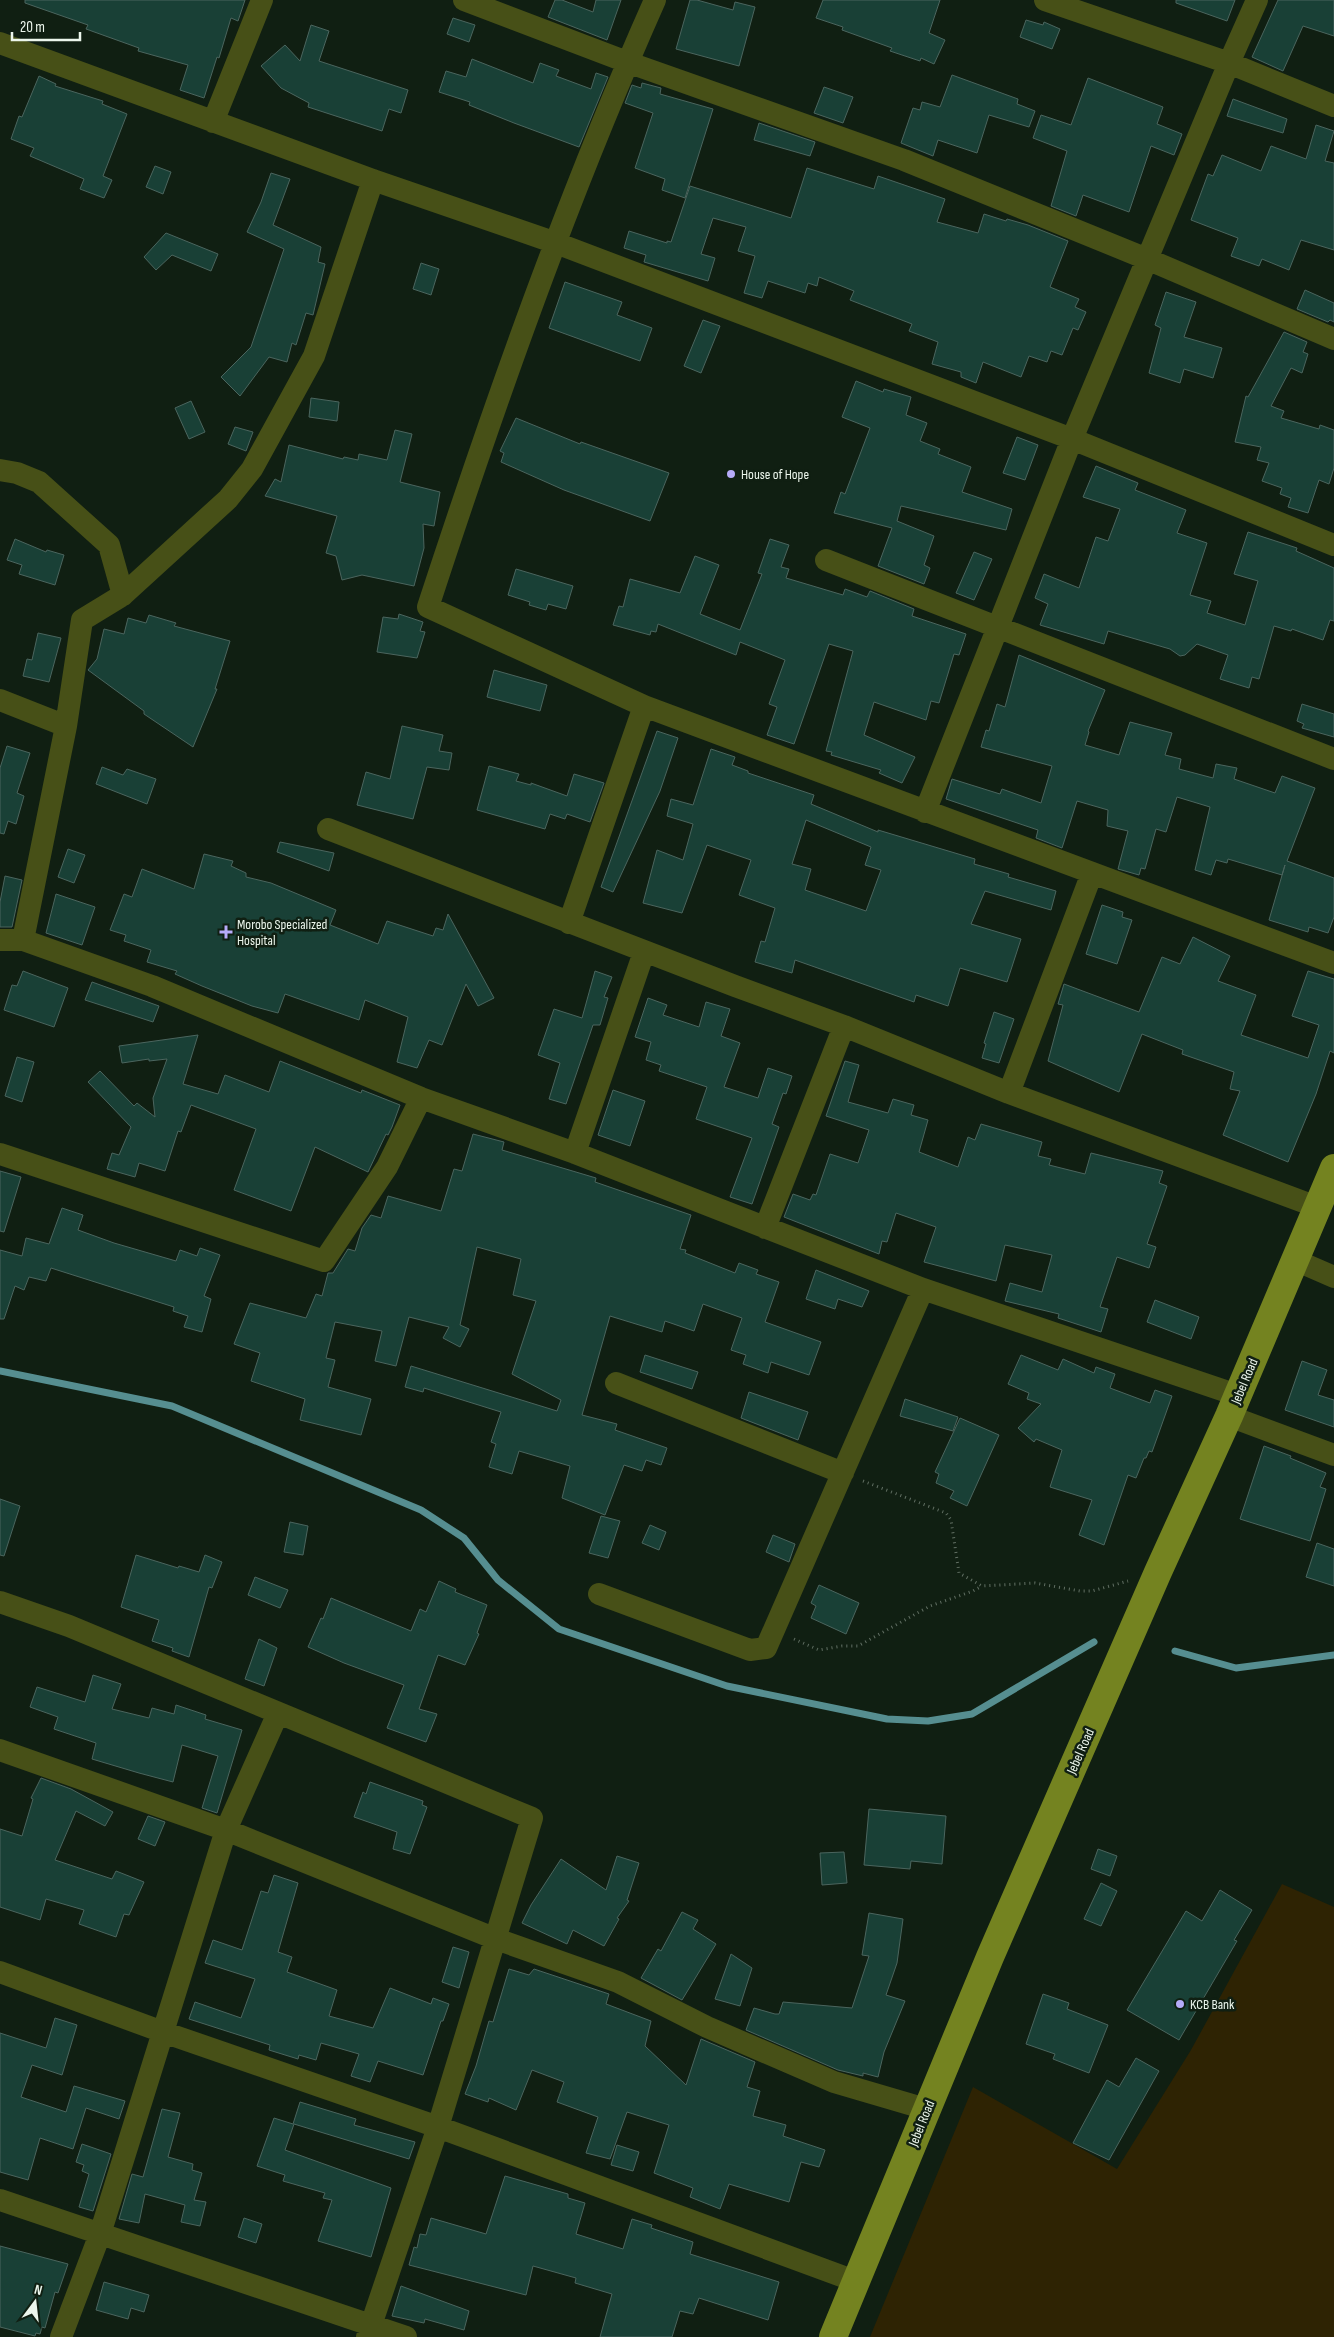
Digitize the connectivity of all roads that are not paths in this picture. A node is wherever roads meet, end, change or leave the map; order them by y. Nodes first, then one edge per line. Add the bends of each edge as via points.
1 (262, 0) edge
2 (464, 0) edge
3 (654, 0) edge
4 (1045, 0) edge
5 (1257, 0) edge
6 (0, 43) edge
7 (627, 62) junction
8 (1228, 63) junction
9 (1334, 106) edge
10 (213, 122) junction
11 (373, 180) junction
12 (556, 243) junction
13 (1147, 259) junction
14 (1334, 339) edge
15 (1072, 438) junction
16 (0, 470) edge
17 (1334, 545) edge
18 (826, 560) dead end
19 (123, 595) junction
20 (999, 627) junction
21 (0, 700) edge
22 (644, 706) junction
23 (66, 726) junction
24 (1334, 759) edge
25 (925, 812) junction
26 (328, 829) dead end
27 (1092, 873) junction
28 (569, 923) junction
29 (0, 940) edge
30 (23, 940) junction
31 (644, 952) junction
32 (1334, 963) edge
33 (844, 1026) junction
34 (1009, 1093) junction
35 (422, 1098) junction
36 (575, 1153) junction
37 (0, 1154) edge
38 (1334, 1168) edge
39 (1317, 1207) junction
40 (765, 1228) junction
41 (1295, 1260) junction
42 (1334, 1277) edge
43 (923, 1289) junction
44 (616, 1383) dead end
45 (1233, 1406) junction
46 (1334, 1455) edge
47 (843, 1473) junction
48 (599, 1594) dead end
49 (0, 1602) edge
50 (278, 1713) junction
51 (0, 1750) edge
52 (226, 1830) junction
53 (496, 1939) junction
54 (0, 1972) edge
55 (163, 2032) junction
56 (926, 2109) junction
57 (438, 2127) junction
58 (0, 2200) edge
59 (100, 2234) junction
60 (855, 2282) junction
61 (368, 2331) edge
62 (61, 2337) edge
63 (406, 2337) edge
64 (833, 2337) edge

1 - 10 street
2 - 7 street
3 - 7 street
4 - 8 street
5 - 8 street
6 - 10 street
7 - 12 street
7 - 13 street via 904,160
8 - 9 street
8 - 13 street
10 - 11 street
11 - 12 street
11 - 19 street via 314,356 252,469 228,499
12 - 15 street
12 - 22 street via 479,452 428,607
13 - 14 street
13 - 15 street
15 - 17 street
15 - 20 street
16 - 19 street via 40,482 109,545
18 - 20 street
19 - 23 street via 82,620
20 - 24 street
20 - 25 street
21 - 23 street
22 - 25 street
22 - 28 street
23 - 30 street
25 - 27 street
26 - 28 street
27 - 32 street
27 - 34 street
28 - 31 street
29 - 30 street
30 - 35 street via 152,986
31 - 33 street
31 - 36 street
33 - 34 street
33 - 40 street
34 - 39 street
35 - 36 street
35 - 37 street via 387,1167 324,1261
36 - 40 street
38 - 39 main road, Jebel Road
39 - 41 main road, Jebel Road
40 - 43 street
41 - 42 street
41 - 45 main road, Jebel Road
43 - 45 street
43 - 47 street
44 - 47 street
45 - 46 street
45 - 56 main road, Jebel Road via 993,1948
47 - 48 street via 766,1648 750,1650
49 - 50 street via 69,1626
50 - 52 street
50 - 53 street via 532,1818
51 - 52 street
52 - 53 street
52 - 55 street
53 - 56 street via 618,1982 707,2027 834,2082
53 - 57 street
54 - 55 street
55 - 57 street
55 - 59 street
56 - 60 main road, Jebel Road
57 - 60 street
57 - 61 street
58 - 59 street
59 - 61 street
59 - 62 street
60 - 64 main road, Jebel Road
61 - 63 street

